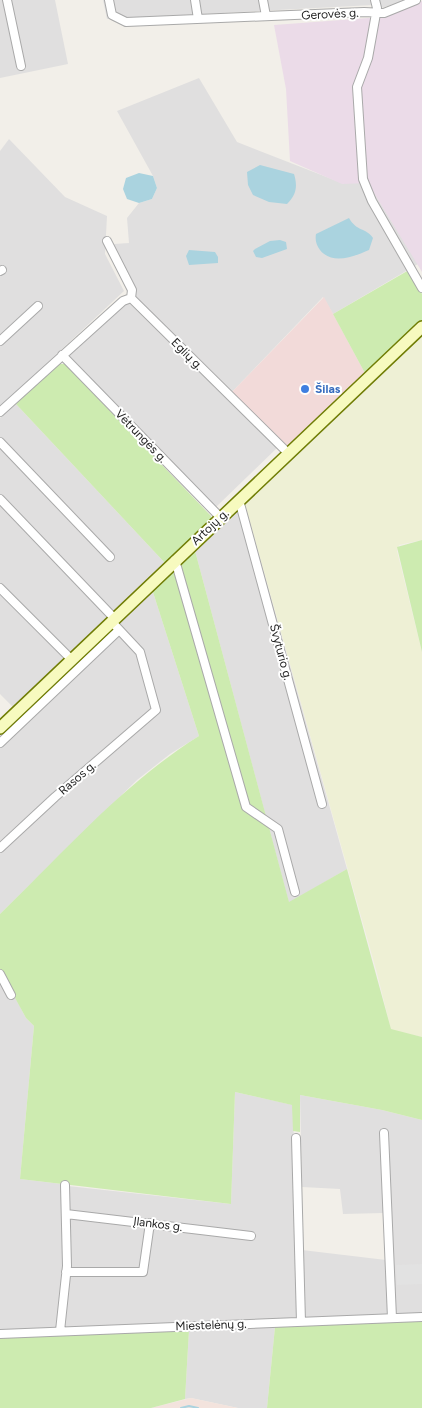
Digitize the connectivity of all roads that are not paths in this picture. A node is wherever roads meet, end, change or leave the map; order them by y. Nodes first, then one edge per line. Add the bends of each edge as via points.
1 (7, 0) edge
2 (109, 0) edge
3 (195, 0) edge
4 (263, 0) edge
5 (375, 0) edge
6 (416, 0) edge
7 (376, 14) junction
8 (266, 16) junction
9 (198, 19) junction
10 (21, 66) dead end
11 (107, 241) dead end
12 (422, 288) edge
13 (131, 298) junction
14 (38, 306) dead end
15 (422, 327) edge
16 (0, 341) edge
17 (62, 356) junction
18 (0, 412) edge
19 (0, 442) edge
20 (288, 453) junction
21 (0, 499) edge
22 (239, 500) junction
23 (220, 517) junction
24 (110, 557) dead end
25 (175, 560) junction
26 (0, 588) edge
27 (115, 623) junction
28 (70, 659) junction
29 (0, 728) edge
30 (0, 743) edge
31 (322, 804) dead end
32 (0, 848) edge
33 (295, 892) dead end
34 (0, 974) edge
35 (11, 994) dead end
36 (384, 1133) dead end
37 (296, 1138) dead end
38 (65, 1185) dead end
39 (66, 1214) junction
40 (150, 1223) junction
41 (251, 1236) dead end
42 (66, 1272) junction
43 (422, 1316) edge
44 (392, 1318) junction
45 (301, 1322) junction
46 (60, 1330) junction
47 (0, 1334) edge

1 - 10 street
2 - 9 street, Gerovės g. via 112,15 126,22
3 - 9 street
4 - 8 street
5 - 7 street
6 - 7 street
7 - 8 street, Gerovės g.
7 - 12 street, Gerovės g. via 368,58 358,87 363,179 372,201
8 - 9 street, Gerovės g.
11 - 13 street, Eglių g. via 132,290
13 - 17 street via 123,301
13 - 20 street, Eglių g.
14 - 16 street
15 - 20 main road, Artojų g.
17 - 18 street
17 - 23 street, Vėtrungės g.
19 - 24 street
20 - 22 main road, Artojų g.
21 - 27 street
22 - 23 main road, Artojų g.
22 - 31 street, Švyturio g.
23 - 25 main road, Artojų g.
25 - 27 main road, Artojų g.
25 - 33 street via 246,807 278,829
26 - 28 street
27 - 28 main road, Artojų g.
27 - 30 street
27 - 32 street, Rasos g. via 140,652 156,710
28 - 29 main road, Artojų g.
34 - 35 street
36 - 44 street
37 - 45 street
38 - 39 street
39 - 40 street, Įlankos g.
39 - 42 street
40 - 41 street, Įlankos g.
40 - 42 street via 143,1272
42 - 46 street
43 - 44 street, Miestelėnų g.
44 - 45 street, Miestelėnų g.
45 - 46 street, Miestelėnų g.
46 - 47 street, Miestelėnų g.

